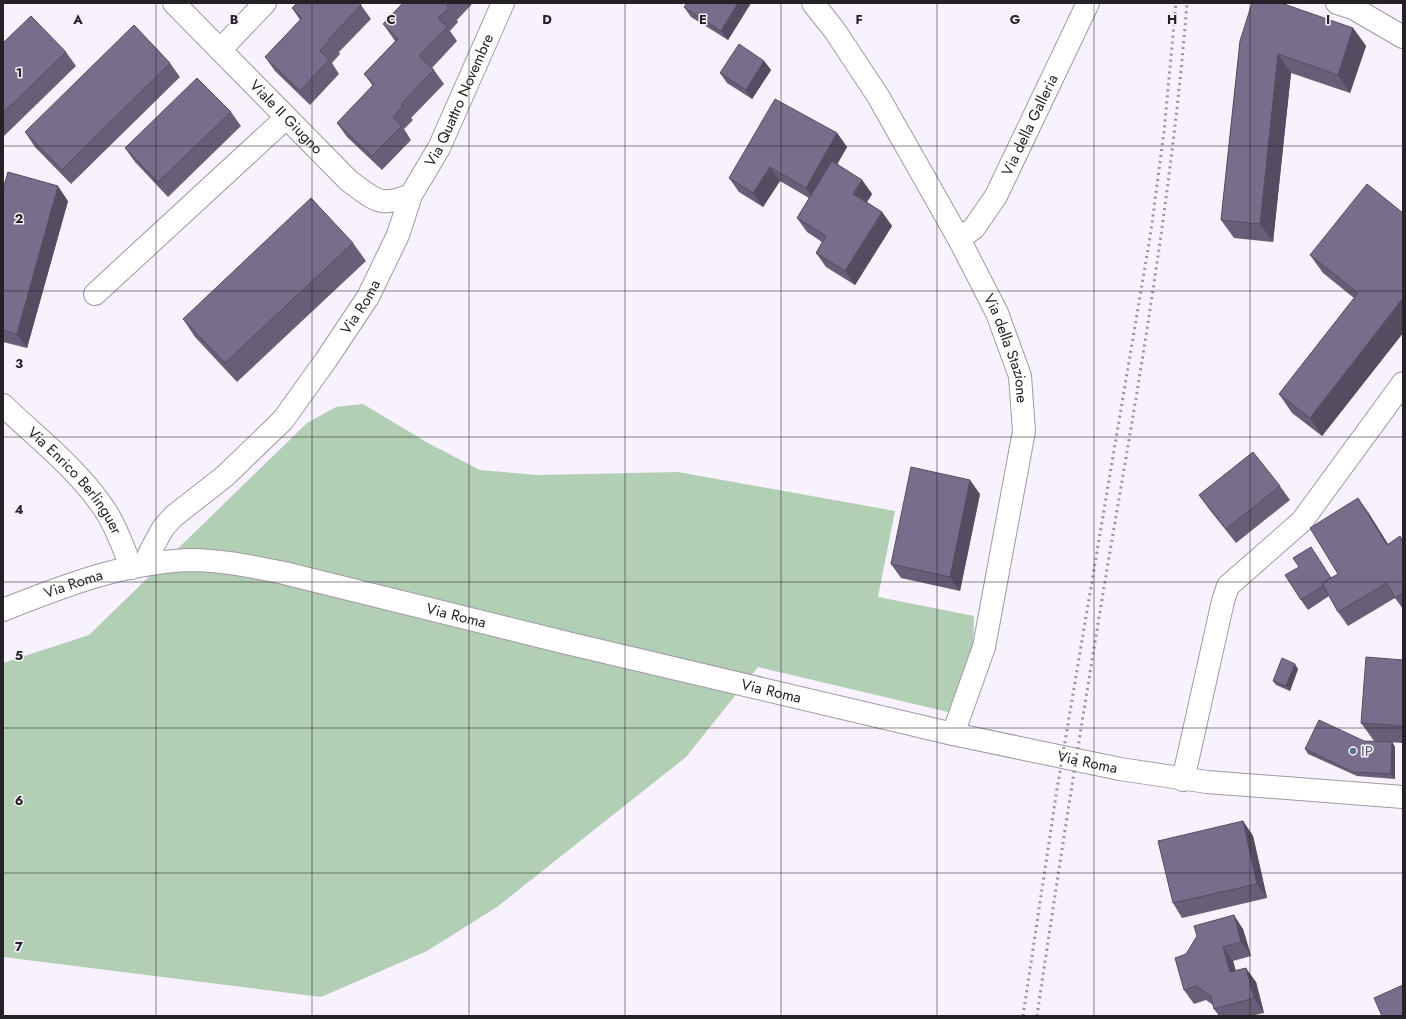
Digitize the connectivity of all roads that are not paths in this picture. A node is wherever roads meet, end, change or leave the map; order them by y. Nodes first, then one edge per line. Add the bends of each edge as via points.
1 (174, 3) edge
2 (265, 3) edge
3 (503, 3) edge
4 (515, 3) edge
5 (813, 3) edge
6 (1088, 3) edge
7 (1337, 3) edge
8 (492, 27) junction
9 (1403, 37) edge
10 (220, 50) junction
11 (286, 118) junction
12 (411, 195) junction
13 (959, 239) junction
14 (94, 294) dead end
15 (1403, 383) edge
16 (3, 405) edge
17 (138, 567) junction
18 (3, 610) edge
19 (953, 734) junction
20 (1183, 780) junction
21 (1403, 797) edge

1 - 10 street, Viale II Giugno
2 - 10 street
3 - 8 street, Via Quattro Novembre
4 - 8 street
5 - 13 street, Via della Stazione via 878,96
6 - 13 street, Via della Galleria via 996,196 974,228
7 - 9 street via 1353,8
8 - 12 street, Via Quattro Novembre via 439,148
10 - 11 street, Viale II Giugno
11 - 12 street, Viale II Giugno via 349,181 376,200 392,202
11 - 14 street
12 - 17 street, Via Roma via 398,235 368,297 283,420 225,476 186,506 163,528
13 - 19 street, Via della Stazione via 997,313 1020,376 1024,431 984,647
15 - 20 street via 1302,521 1228,586 1222,601
16 - 17 street, Via Enrico Berlinguer via 58,456 93,494
17 - 18 street, Via Roma via 94,576
17 - 19 street, Via Roma via 180,561 208,561 284,573
19 - 20 street, Via Roma
20 - 21 street, Via Roma

